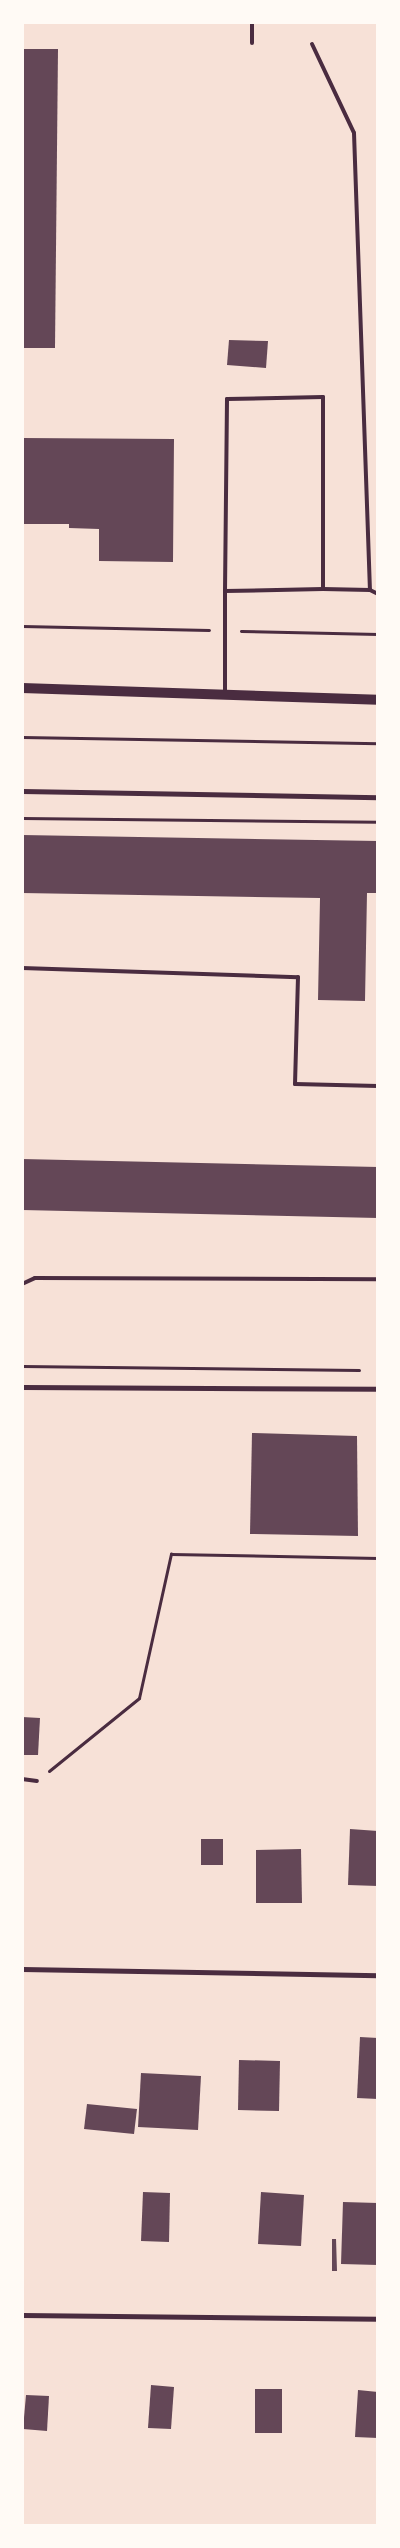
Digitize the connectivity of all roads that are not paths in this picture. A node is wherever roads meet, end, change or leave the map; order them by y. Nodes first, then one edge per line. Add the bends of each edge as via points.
1 (252, 22) edge
2 (252, 43) dead end
3 (312, 44) dead end
4 (323, 589) junction
5 (370, 590) junction
6 (225, 591) junction
7 (378, 594) edge
8 (22, 688) edge
9 (225, 694) junction
10 (378, 700) edge
11 (22, 792) edge
12 (378, 797) edge
13 (22, 968) edge
14 (378, 1086) edge
15 (378, 1279) edge
16 (22, 1284) edge
17 (22, 1387) edge
18 (378, 1389) edge
19 (22, 1779) edge
20 (36, 1781) road end
21 (22, 1969) edge
22 (378, 1975) edge
23 (22, 2315) edge
24 (378, 2319) edge

1 - 2 lane
3 - 5 lane via 354,133
4 - 5 lane
4 - 6 lane
4 - 6 lane via 323,397 227,399
5 - 7 lane
6 - 9 lane
8 - 9 main road
9 - 10 main road
11 - 12 street
13 - 14 lane via 298,977 295,1084
15 - 16 lane via 35,1278
17 - 18 street
19 - 20 lane
21 - 22 street
23 - 24 street

